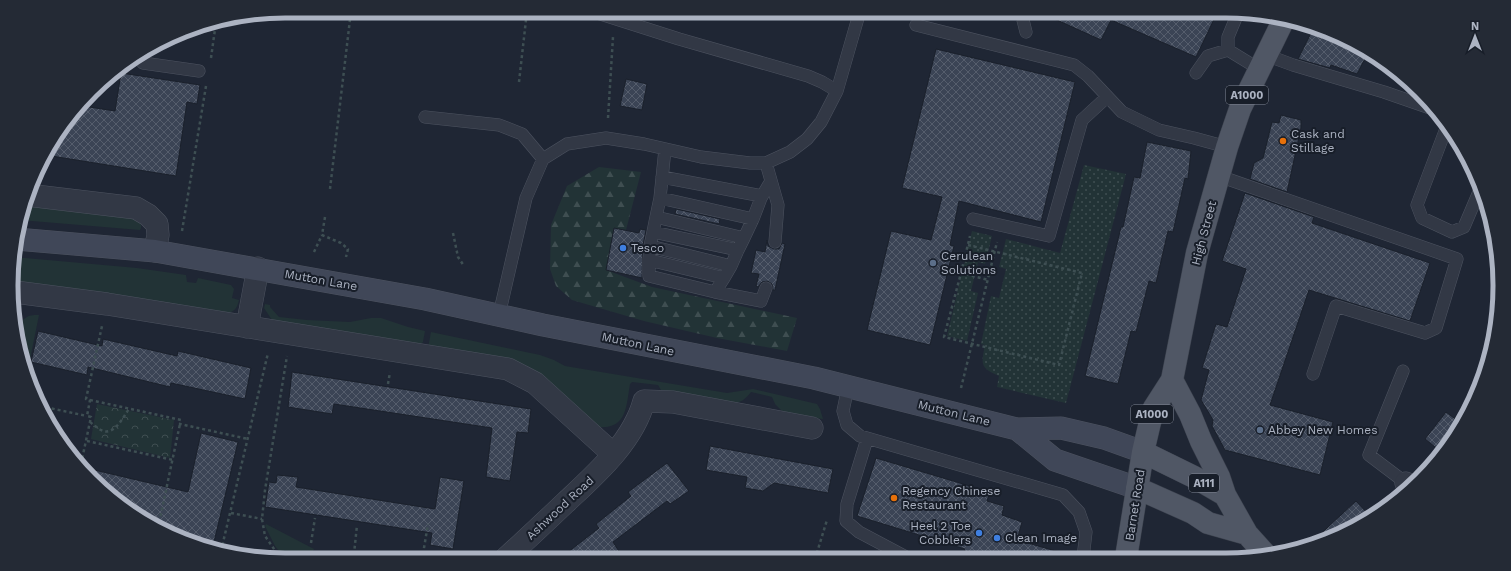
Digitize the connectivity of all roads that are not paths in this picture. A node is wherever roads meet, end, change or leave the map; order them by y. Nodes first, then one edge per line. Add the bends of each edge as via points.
1 (613, 18) edge
2 (858, 18) edge
3 (1022, 18) edge
4 (1236, 19) edge
5 (1282, 24) edge
6 (916, 25) dead end
7 (1026, 32) dead end
8 (1228, 50) junction
9 (141, 61) edge
10 (1263, 62) junction
11 (198, 71) dead end
12 (1196, 73) dead end
13 (837, 91) junction
14 (1107, 97) junction
15 (1424, 106) edge
16 (425, 117) dead end
17 (1445, 132) edge
18 (1227, 147) junction
19 (665, 149) junction
20 (543, 159) junction
21 (766, 163) junction
22 (1219, 176) junction
23 (662, 177) junction
24 (771, 181) junction
25 (1477, 195) edge
26 (33, 196) edge
27 (762, 196) junction
28 (660, 198) junction
29 (656, 217) junction
30 (753, 219) junction
31 (973, 219) road end
32 (653, 232) junction
33 (744, 238) junction
34 (22, 240) edge
35 (775, 242) dead end
36 (650, 246) junction
37 (738, 250) junction
38 (155, 251) junction
39 (649, 260) junction
40 (731, 266) junction
41 (258, 268) junction
42 (724, 278) junction
43 (766, 288) dead end
44 (18, 292) edge
45 (715, 292) junction
46 (499, 315) junction
47 (247, 327) junction
48 (1403, 371) dead end
49 (1313, 374) dead end
50 (1172, 380) junction
51 (848, 387) junction
52 (812, 428) dead end
53 (1017, 429) junction
54 (867, 439) junction
55 (1143, 452) junction
56 (614, 454) junction
57 (1407, 482) edge
58 (1137, 488) junction
59 (1225, 495) junction
60 (1247, 534) junction
61 (1262, 551) edge
62 (512, 553) edge
63 (899, 553) edge
64 (1083, 553) edge
65 (1127, 553) edge

1 - 13 lane via 808,76
2 - 13 lane
3 - 7 lane
4 - 8 lane via 1228,37
5 - 10 main road, High Street / A1000
6 - 14 lane via 1074,65
8 - 10 lane
8 - 12 lane via 1208,56
9 - 11 lane
10 - 15 lane via 1293,65
10 - 18 main road, High Street / A1000 via 1240,109
13 - 21 lane via 821,122 807,139 790,152
14 - 18 lane via 1122,112 1160,130
14 - 31 lane via 1082,120 1049,236
16 - 20 lane via 499,125 522,134
17 - 25 lane via 1417,205 1422,218 1452,232 1464,227
18 - 22 main road, High Street / A1000
19 - 20 lane via 606,138 567,144
19 - 21 lane via 701,157
19 - 23 lane
20 - 46 lane via 526,198
21 - 24 lane
22 - 49 lane via 1457,258 1436,328 1425,333 1336,306
22 - 50 main road, High Street / A1000 via 1197,253
23 - 27 lane
23 - 28 lane
24 - 27 lane
24 - 35 lane via 778,205
26 - 38 street via 136,208 158,224
27 - 30 lane
28 - 29 lane
28 - 30 lane
29 - 32 lane
29 - 33 lane
30 - 33 lane
32 - 36 lane
32 - 37 lane
33 - 37 lane
34 - 38 main road, Mutton Lane
36 - 39 lane
36 - 40 lane
37 - 40 lane
38 - 41 main road, Mutton Lane
39 - 42 lane
39 - 45 lane via 649,276
40 - 42 lane
41 - 46 main road, Mutton Lane via 425,298
41 - 47 street
42 - 45 lane
43 - 45 lane via 761,301
44 - 47 street
46 - 51 main road, Mutton Lane
47 - 56 street via 508,369 535,383
48 - 57 lane via 1369,455
50 - 55 main road, High Street / A1000 via 1154,408
50 - 59 main road via 1220,477
51 - 53 main road, Mutton Lane
51 - 54 lane via 843,410 847,425
52 - 56 street via 674,402 644,401 634,427
53 - 55 main road, Mutton Lane via 1061,428 1104,438
53 - 58 main road, Mutton Lane via 1055,460
54 - 63 lane via 847,504 846,520 859,532
54 - 64 lane via 1063,495 1078,512 1086,532
55 - 58 main road, Barnet Road / A1000
55 - 59 main road, A111
56 - 62 street, Ashwood Road
58 - 60 main road, A111 via 1208,522
58 - 65 main road, Barnet Road / A1000
59 - 60 main road, A111
60 - 61 main road, A111

